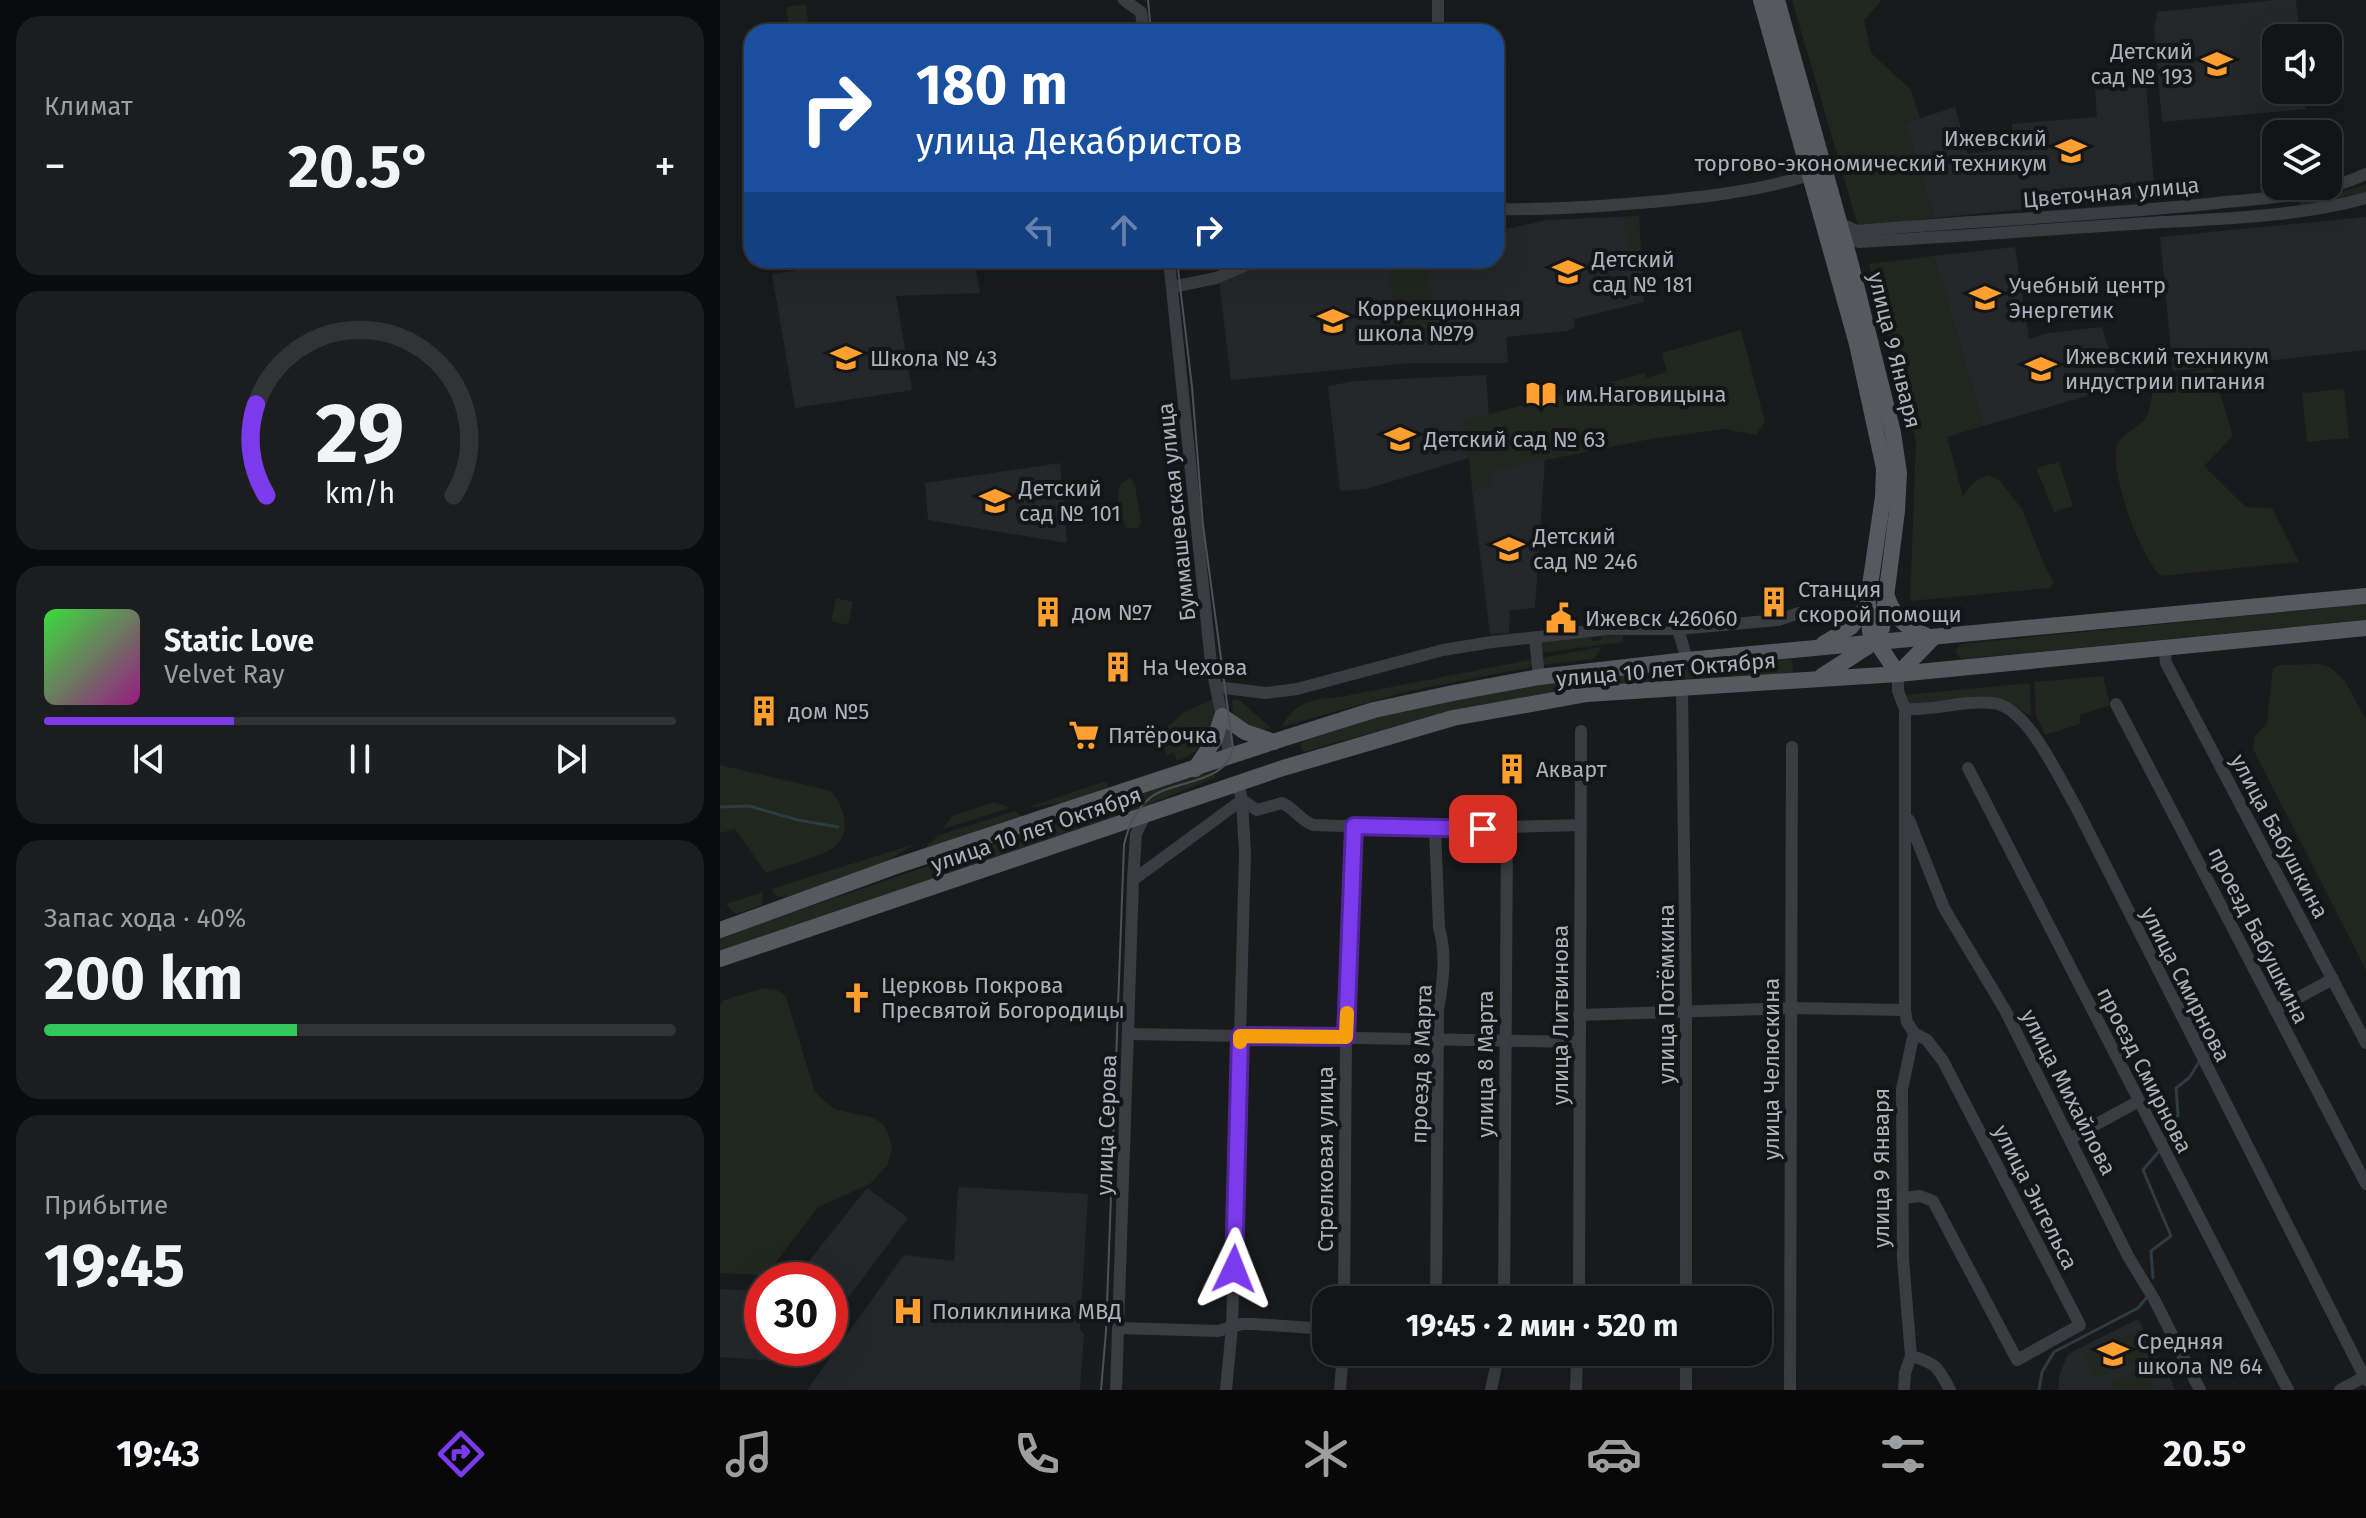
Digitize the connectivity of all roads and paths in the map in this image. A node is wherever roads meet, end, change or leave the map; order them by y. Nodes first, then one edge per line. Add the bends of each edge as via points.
1 (1124, 0) edge
2 (1438, 0) edge
3 (1761, 0) edge
4 (1777, 0) edge
5 (1143, 24) edge
6 (1438, 24) edge
7 (2366, 174) edge
8 (1810, 175) junction
9 (2342, 184) edge
10 (2366, 198) edge
11 (2262, 200) edge
12 (2294, 200) edge
13 (1504, 209) edge
14 (2295, 211) junction
15 (2163, 216) junction
16 (1832, 225) junction
17 (1853, 238) junction
18 (1842, 260) junction
19 (1170, 268) edge
20 (1239, 268) edge
21 (1172, 287) junction
22 (1885, 593) junction
23 (2366, 596) edge
24 (1868, 601) junction
25 (1799, 613) dead end
26 (2366, 628) edge
27 (1678, 629) junction
28 (1942, 636) junction
29 (1535, 638) junction
30 (1874, 641) junction
31 (2164, 646) junction
32 (1808, 649) junction
33 (1687, 660) junction
34 (1951, 668) junction
35 (1898, 674) junction
36 (1539, 677) junction
37 (1809, 680) junction
38 (1216, 687) junction
39 (1682, 687) junction
40 (2116, 704) dead end
41 (1905, 709) junction
42 (1222, 716) junction
43 (1581, 731) dead end
44 (1305, 733) junction
45 (1275, 742) junction
46 (1792, 747) dead end
47 (1230, 757) junction
48 (1306, 761) junction
49 (1968, 768) dead end
50 (1195, 769) junction
51 (1220, 790) junction
52 (1240, 792) junction
53 (1905, 810) junction
54 (1145, 815) junction
55 (1581, 825) junction
56 (1354, 826) junction
57 (1435, 829) junction
58 (1507, 829) junction
59 (1133, 880) junction
60 (720, 930) edge
61 (720, 959) edge
62 (2333, 979) junction
63 (1792, 1008) junction
64 (1905, 1010) junction
65 (2275, 1010) junction
66 (1686, 1012) junction
67 (1579, 1015) junction
68 (1914, 1033) junction
69 (1129, 1034) junction
70 (1240, 1036) junction
71 (1346, 1037) junction
72 (1438, 1041) junction
73 (1505, 1042) junction
74 (1579, 1042) junction
75 (2366, 1043) edge
76 (2139, 1101) junction
77 (2071, 1138) junction
78 (2366, 1184) edge
79 (1903, 1198) junction
80 (1344, 1286) edge
81 (1436, 1286) edge
82 (1504, 1286) edge
83 (1579, 1286) edge
84 (1686, 1286) edge
85 (1232, 1327) junction
86 (1119, 1328) junction
87 (1312, 1328) edge
88 (1911, 1356) junction
89 (1342, 1366) edge
90 (1497, 1366) edge
91 (1577, 1366) edge
92 (1686, 1366) edge
93 (2365, 1378) edge
94 (1116, 1390) edge
95 (1226, 1390) edge
96 (1340, 1390) edge
97 (1491, 1390) edge
98 (1576, 1390) edge
99 (1686, 1390) edge
100 (1790, 1390) edge
101 (1904, 1390) edge
102 (1950, 1390) edge
103 (2200, 1390) edge
104 (2288, 1390) edge
105 (2340, 1390) edge

1 - 5 street via 1141,12
2 - 6 street
3 - 8 main road, улица 9 Января
4 - 16 main road, улица 9 Января
7 - 9 street, Цветочная улица
8 - 13 street via 1708,196
8 - 16 main road, улица 9 Января
10 - 14 street, Цветочная улица
11 - 15 street, Цветочная улица
12 - 14 street
14 - 15 street, Цветочная улица
15 - 17 street, Цветочная улица
16 - 17 main road, улица 9 Января
16 - 18 main road, улица 9 Января
17 - 18 main road, улица 9 Января
18 - 22 main road, улица 9 Января via 1898,456 1897,511
18 - 24 main road, улица 9 Января via 1884,468
19 - 21 street, Буммашевская улица
20 - 21 street
21 - 38 street, Буммашевская улица
22 - 28 main road via 1906,626
22 - 30 main road, улица 9 Января via 1884,623
23 - 28 main road, улица 10 лет Октября
24 - 30 main road
24 - 32 main road, улица 9 Января via 1851,627
25 - 27 street via 1778,620
26 - 31 main road, улица 10 лет Октября
27 - 29 street via 1608,629
27 - 33 street
28 - 30 main road, улица 10 лет Октября
28 - 34 main road
28 - 35 main road
29 - 36 street
29 - 38 street via 1443,650 1297,689 1266,693
30 - 32 main road, улица 10 лет Октября
30 - 35 main road
30 - 37 main road via 1842,665
31 - 34 main road, улица 10 лет Октября
31 - 62 street, улица Бабушкина via 2166,663
32 - 33 main road, улица 10 лет Октября
32 - 37 main road via 1817,664
33 - 36 main road, улица 10 лет Октября
34 - 35 main road, улица 10 лет Октября
35 - 37 main road, улица 10 лет Октября
35 - 41 street
36 - 44 main road, улица 10 лет Октября via 1374,710
37 - 39 main road, улица 10 лет Октября
38 - 42 street, Буммашевская улица
39 - 48 main road, улица 10 лет Октября via 1587,694 1453,718
39 - 66 street, улица Потёмкина
40 - 65 street, проезд Бабушкина
41 - 53 street
41 - 93 street, улица Смирнова via 2007,705 2033,735 2075,805
42 - 45 main road via 1245,732
42 - 47 street, Буммашевская улица
42 - 50 main road via 1215,739
43 - 55 street, улица Литвинова
44 - 45 main road, улица 10 лет Октября
44 - 48 main road via 1297,748
45 - 47 main road, улица 10 лет Октября
46 - 63 street, улица Челюскина
47 - 50 main road, улица 10 лет Октября
47 - 51 main road
48 - 52 main road, улица 10 лет Октября
49 - 76 street, проезд Смирнова
50 - 60 main road, улица 10 лет Октября via 896,866
51 - 52 main road, улица 10 лет Октября
51 - 54 main road, улица 10 лет Октября
52 - 56 street via 1257,810 1282,803 1313,825
52 - 59 street
52 - 70 street via 1245,853
53 - 64 street
53 - 77 street, улица Михайлова via 1944,908 2005,1010
54 - 59 street, улица Серова via 1136,834
54 - 61 main road, улица 10 лет Октября
55 - 58 street
55 - 67 street, улица Литвинова
56 - 57 street
56 - 71 street, Стрелковая улица
57 - 58 street
57 - 72 street, проезд 8 Марта via 1444,976
58 - 73 street, улица 8 Марта
59 - 69 street, улица Серова
62 - 65 street
62 - 75 street, улица Бабушкина
63 - 64 street
63 - 66 street
63 - 100 street, улица Челюскина
64 - 68 street
65 - 78 street, проезд Бабушкина
66 - 67 street
66 - 84 street, улица Потёмкина
67 - 74 street, улица Литвинова
68 - 79 street, улица 9 Января via 1902,1089
68 - 79 street, улица Энгельса via 1943,1061 2080,1325 2017,1360 1933,1201
69 - 70 street
69 - 86 street, улица Серова
70 - 71 street
70 - 85 street
71 - 72 street
71 - 80 street, Стрелковая улица
72 - 73 street
72 - 81 street, проезд 8 Марта
73 - 74 street
73 - 82 street, улица 8 Марта
74 - 83 street, улица Литвинова
76 - 77 street
76 - 104 street, проезд Смирнова
77 - 103 street, улица Михайлова
79 - 88 street, улица 9 Января
85 - 86 street
85 - 87 street
85 - 95 street
86 - 94 street, улица Серова
88 - 101 street, улица 9 Января
88 - 102 street via 1939,1369
89 - 96 street
90 - 97 street
91 - 98 street
92 - 99 street
93 - 105 street

